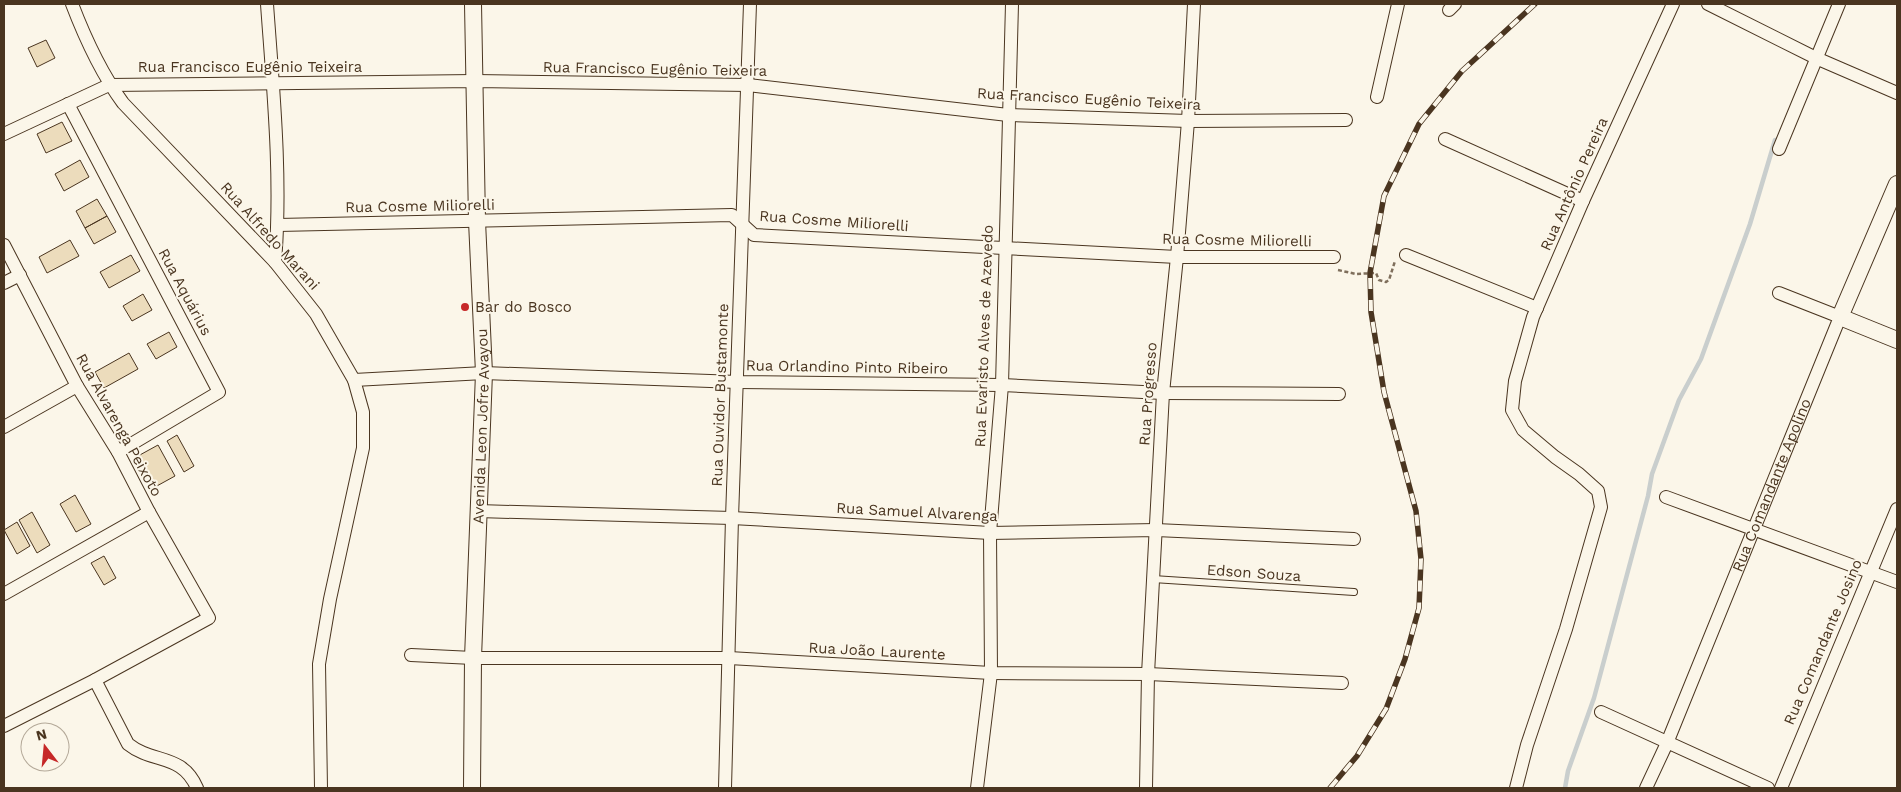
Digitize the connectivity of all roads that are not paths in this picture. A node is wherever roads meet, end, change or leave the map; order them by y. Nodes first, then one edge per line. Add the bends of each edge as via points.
1 (72, 4) edge
2 (267, 4) edge
3 (473, 4) edge
4 (750, 4) edge
5 (1012, 4) edge
6 (1194, 4) edge
7 (1398, 4) edge
8 (1673, 4) edge
9 (1708, 4) edge
10 (1839, 4) edge
11 (1816, 58) junction
12 (475, 81) junction
13 (109, 84) junction
14 (273, 84) junction
15 (748, 85) junction
16 (1897, 93) edge
17 (1378, 97) dead end
18 (68, 104) junction
19 (1008, 115) junction
20 (1346, 120) dead end
21 (1188, 121) junction
22 (4, 134) edge
23 (1445, 140) dead end
24 (1779, 149) dead end
25 (1897, 184) edge
26 (1582, 201) junction
27 (477, 221) junction
28 (742, 224) junction
29 (278, 225) junction
30 (4, 245) edge
31 (1004, 247) junction
32 (1406, 255) road end
33 (1176, 257) junction
34 (1334, 257) dead end
35 (275, 262) junction
36 (20, 275) junction
37 (4, 283) edge
38 (1780, 293) dead end
39 (1537, 308) junction
40 (1840, 317) junction
41 (1897, 340) edge
42 (484, 373) junction
43 (354, 380) junction
44 (738, 382) junction
45 (1002, 385) junction
46 (77, 386) junction
47 (1162, 393) junction
48 (1339, 394) dead end
49 (4, 427) edge
50 (118, 452) junction
51 (1666, 497) dead end
52 (1897, 510) edge
53 (478, 511) junction
54 (149, 512) junction
55 (732, 518) junction
56 (1754, 529) junction
57 (1156, 530) junction
58 (990, 533) junction
59 (1354, 540) dead end
60 (1870, 572) junction
61 (1153, 579) junction
62 (1897, 582) edge
63 (1354, 592) dead end
64 (4, 594) edge
65 (411, 655) dead end
66 (473, 658) junction
67 (729, 658) junction
68 (990, 673) junction
69 (1148, 674) junction
70 (95, 680) junction
71 (1342, 683) dead end
72 (1601, 712) dead end
73 (4, 726) edge
74 (1667, 743) junction
75 (197, 788) edge
76 (321, 788) edge
77 (472, 788) edge
78 (725, 788) edge
79 (977, 788) edge
80 (1146, 788) edge
81 (1516, 788) edge
82 (1646, 788) edge
83 (1768, 788) edge
84 (1781, 788) edge

1 - 13 street, Rua Alfredo Marani
2 - 14 street
3 - 12 street, Avenida Leon Jofre Avayou
4 - 15 street, Rua Ouvidor Bustamonte
5 - 19 street, Rua Evaristo Alves de Azevedo
6 - 21 street, Rua Progresso
7 - 17 street
8 - 26 street, Rua Antônio Pereira
9 - 11 street
10 - 11 street
11 - 16 street
11 - 24 street
12 - 14 street, Rua Francisco Eugênio Teixeira
12 - 15 street, Rua Francisco Eugênio Teixeira
12 - 27 street, Avenida Leon Jofre Avayou
13 - 14 street, Rua Francisco Eugênio Teixeira
13 - 18 street, Rua Francisco Eugênio Teixeira
13 - 35 street, Rua Alfredo Marani via 122,103
14 - 29 street
15 - 19 street, Rua Francisco Eugênio Teixeira
15 - 28 street, Rua Ouvidor Bustamonte
18 - 22 street, Rua Francisco Eugênio Teixeira
18 - 50 street, Rua Aquárius via 219,392
19 - 21 street, Rua Francisco Eugênio Teixeira
19 - 31 street, Rua Evaristo Alves de Azevedo
20 - 21 street, Rua Francisco Eugênio Teixeira
21 - 33 street, Rua Progresso
23 - 26 street
25 - 40 street, Rua Comandante Apolino
26 - 39 street, Rua Antônio Pereira
27 - 28 street, Rua Cosme Miliorelli via 732,215
27 - 29 street, Rua Cosme Miliorelli
27 - 42 street, Avenida Leon Jofre Avayou
28 - 31 street, Rua Cosme Miliorelli via 754,235
28 - 44 street, Rua Ouvidor Bustamonte
29 - 35 street
30 - 36 street, Rua Alvarenga Peixoto
31 - 33 street, Rua Cosme Miliorelli
31 - 45 street, Rua Evaristo Alves de Azevedo
32 - 39 street
33 - 34 street, Rua Cosme Miliorelli
33 - 47 street, Rua Progresso
35 - 43 street, Rua Alfredo Marani via 316,314
36 - 37 street
36 - 46 street, Rua Alvarenga Peixoto
38 - 40 street
39 - 81 street, Rua Antônio Pereira via 1515,381 1512,410 1523,430 1598,491 1601,507
40 - 41 street
40 - 56 street, Rua Comandante Apolino
42 - 43 street, Rua Orlandino Pinto Ribeiro
42 - 44 street, Rua Orlandino Pinto Ribeiro
42 - 53 street, Avenida Leon Jofre Avayou
43 - 76 street, Rua Alfredo Marani via 363,412 363,448 319,664
44 - 45 street, Rua Orlandino Pinto Ribeiro
44 - 55 street, Rua Ouvidor Bustamonte
45 - 47 street, Rua Orlandino Pinto Ribeiro
45 - 58 street, Rua Evaristo Alves de Azevedo
46 - 49 street
46 - 50 street, Rua Alvarenga Peixoto
47 - 48 street, Rua Orlandino Pinto Ribeiro
47 - 57 street, Rua Progresso
50 - 54 street, Rua Alvarenga Peixoto
51 - 56 street
52 - 60 street, Rua Comandante Josino
53 - 55 street, Rua Samuel Alvarenga
53 - 66 street, Avenida Leon Jofre Avayou
54 - 64 street
54 - 70 street, Rua Alvarenga Peixoto via 209,618
55 - 58 street, Rua Samuel Alvarenga
55 - 67 street, Rua Ouvidor Bustamonte
56 - 60 street
56 - 74 street, Rua Comandante Apolino
57 - 58 street, Rua Samuel Alvarenga
57 - 59 street, Rua Samuel Alvarenga
57 - 61 street, Rua Progresso
58 - 68 street, Rua Evaristo Alves de Azevedo
60 - 62 street
60 - 84 street, Rua Comandante Josino
61 - 63 lane, Edson Souza
61 - 69 street, Rua Progresso
65 - 66 street, Rua João Laurente
66 - 67 street, Rua João Laurente
66 - 77 street, Avenida Leon Jofre Avayou
67 - 68 street, Rua João Laurente
67 - 78 street, Rua Ouvidor Bustamonte
68 - 69 street, Rua João Laurente
68 - 79 street, Rua Evaristo Alves de Azevedo
69 - 71 street, Rua João Laurente
69 - 80 street, Rua Progresso
70 - 73 street
70 - 75 street via 128,744 137,751 171,761 192,776
72 - 74 street
74 - 82 street, Rua Comandante Apolino
74 - 83 street

